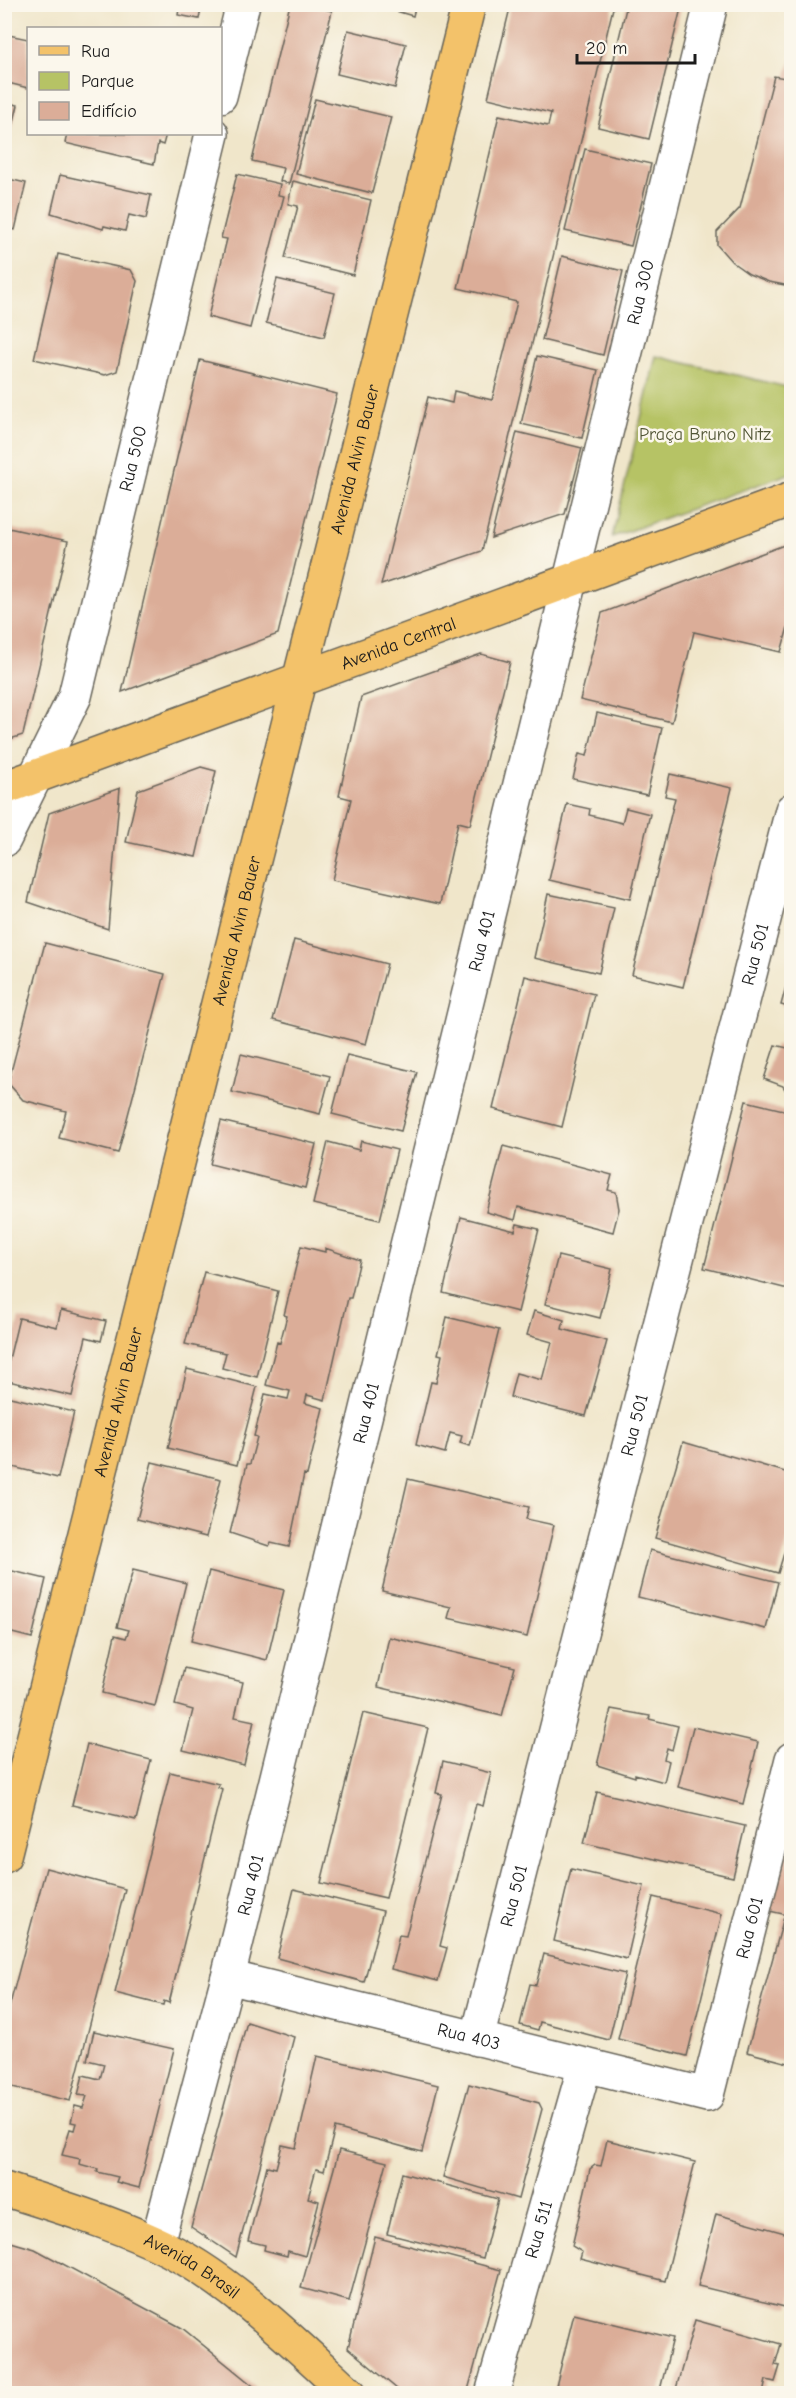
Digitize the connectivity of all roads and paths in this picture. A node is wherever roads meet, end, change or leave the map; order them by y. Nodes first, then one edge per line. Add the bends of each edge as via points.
1 (243, 4) edge
2 (469, 4) edge
3 (711, 4) edge
4 (222, 88) edge
5 (212, 135) edge
6 (792, 499) edge
7 (569, 579) junction
8 (302, 679) junction
9 (36, 776) junction
10 (4, 788) edge
11 (792, 810) edge
12 (4, 840) edge
13 (792, 1759) edge
14 (4, 1856) edge
15 (228, 1977) junction
16 (477, 2039) junction
17 (585, 2065) junction
18 (707, 2095) joint
19 (4, 2189) edge
20 (157, 2243) junction
21 (350, 2394) edge
22 (492, 2394) edge

1 - 4 street
2 - 8 main road, Avenida Alvin Bauer
3 - 7 street, Rua 300
5 - 9 street, Rua 500 via 75,696
6 - 7 main road, Avenida Central
7 - 8 main road, Avenida Central
7 - 15 street, Rua 401
8 - 9 main road, Avenida Central
8 - 14 main road, Avenida Alvin Bauer
9 - 10 main road, Avenida Central
9 - 12 street, Rua 500
11 - 16 street, Rua 501
13 - 18 street, Rua 601
15 - 16 street, Rua 403
15 - 20 street, Rua 401
16 - 17 street, Rua 403
17 - 18 street, Rua 403
17 - 22 street, Rua 511
19 - 20 main road, Avenida Brasil
20 - 21 main road, Avenida Brasil via 250,2304

